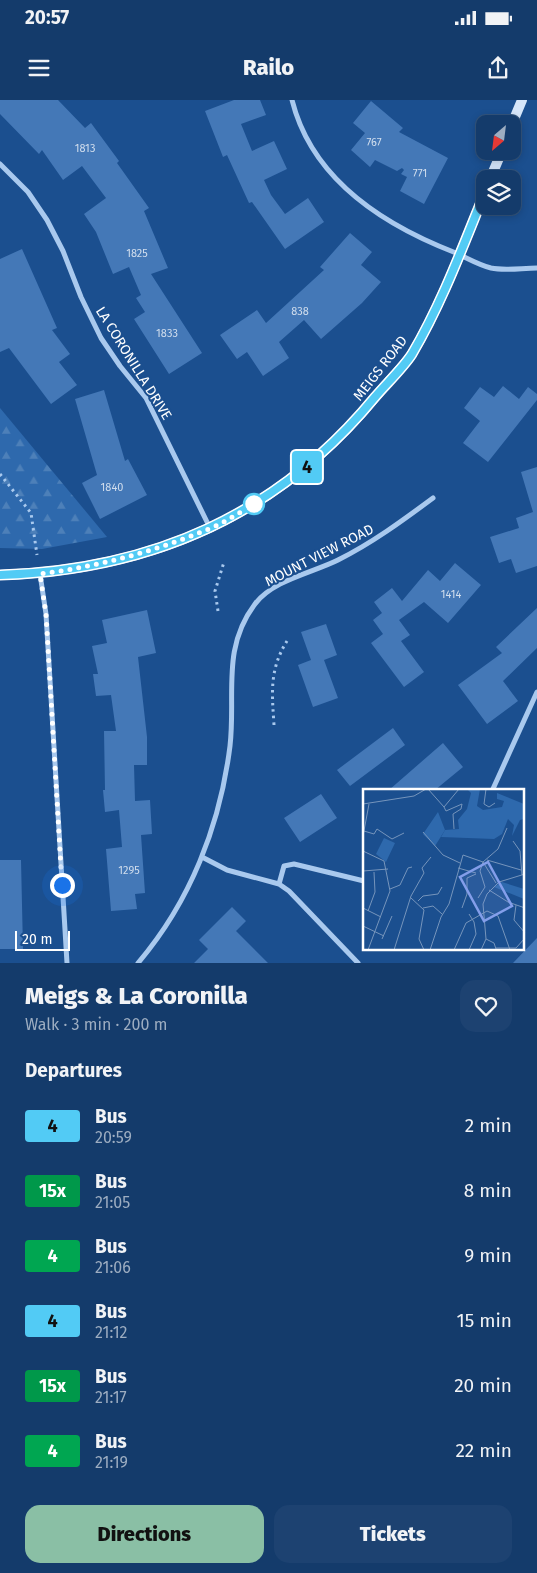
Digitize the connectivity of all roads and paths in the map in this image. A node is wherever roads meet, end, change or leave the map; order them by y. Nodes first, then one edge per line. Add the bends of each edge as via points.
1 (292, 100) edge
2 (522, 100) edge
3 (516, 115) edge
4 (0, 164) edge
5 (476, 214) edge
6 (459, 255) junction
7 (537, 268) edge
8 (0, 474) edge
9 (433, 498) dead end
10 (210, 528) junction
11 (37, 555) dead end
12 (224, 562) dead end
13 (40, 574) junction
14 (0, 575) edge
15 (218, 611) dead end
16 (287, 641) dead end
17 (537, 692) edge
18 (274, 725) dead end
19 (492, 789) edge
20 (202, 857) junction
21 (363, 881) edge
22 (279, 884) junction
23 (67, 963) edge
24 (138, 963) edge
25 (358, 963) edge

1 - 6 street via 304,134 330,174 393,225
2 - 3 main road
4 - 10 street, LA CORONILLA DRIVE via 28,192 48,220 101,338 146,398
5 - 6 main road, MEIGS ROAD
6 - 7 street via 493,268
6 - 10 main road, MEIGS ROAD via 411,356 358,418 312,463 273,492
8 - 11 path via 31,513
9 - 20 street, MOUNT VIEW ROAD via 371,542 290,580 255,603 234,647 230,746 223,789
10 - 13 main road, MEIGS ROAD via 112,562
12 - 15 path via 215,591
13 - 14 main road, MEIGS ROAD
13 - 23 street via 46,614
16 - 18 path via 278,655 273,677
17 - 19 street
20 - 22 street via 227,870
20 - 24 street, MOUNT VIEW ROAD via 174,912
21 - 22 street via 294,864 284,866
22 - 25 street

